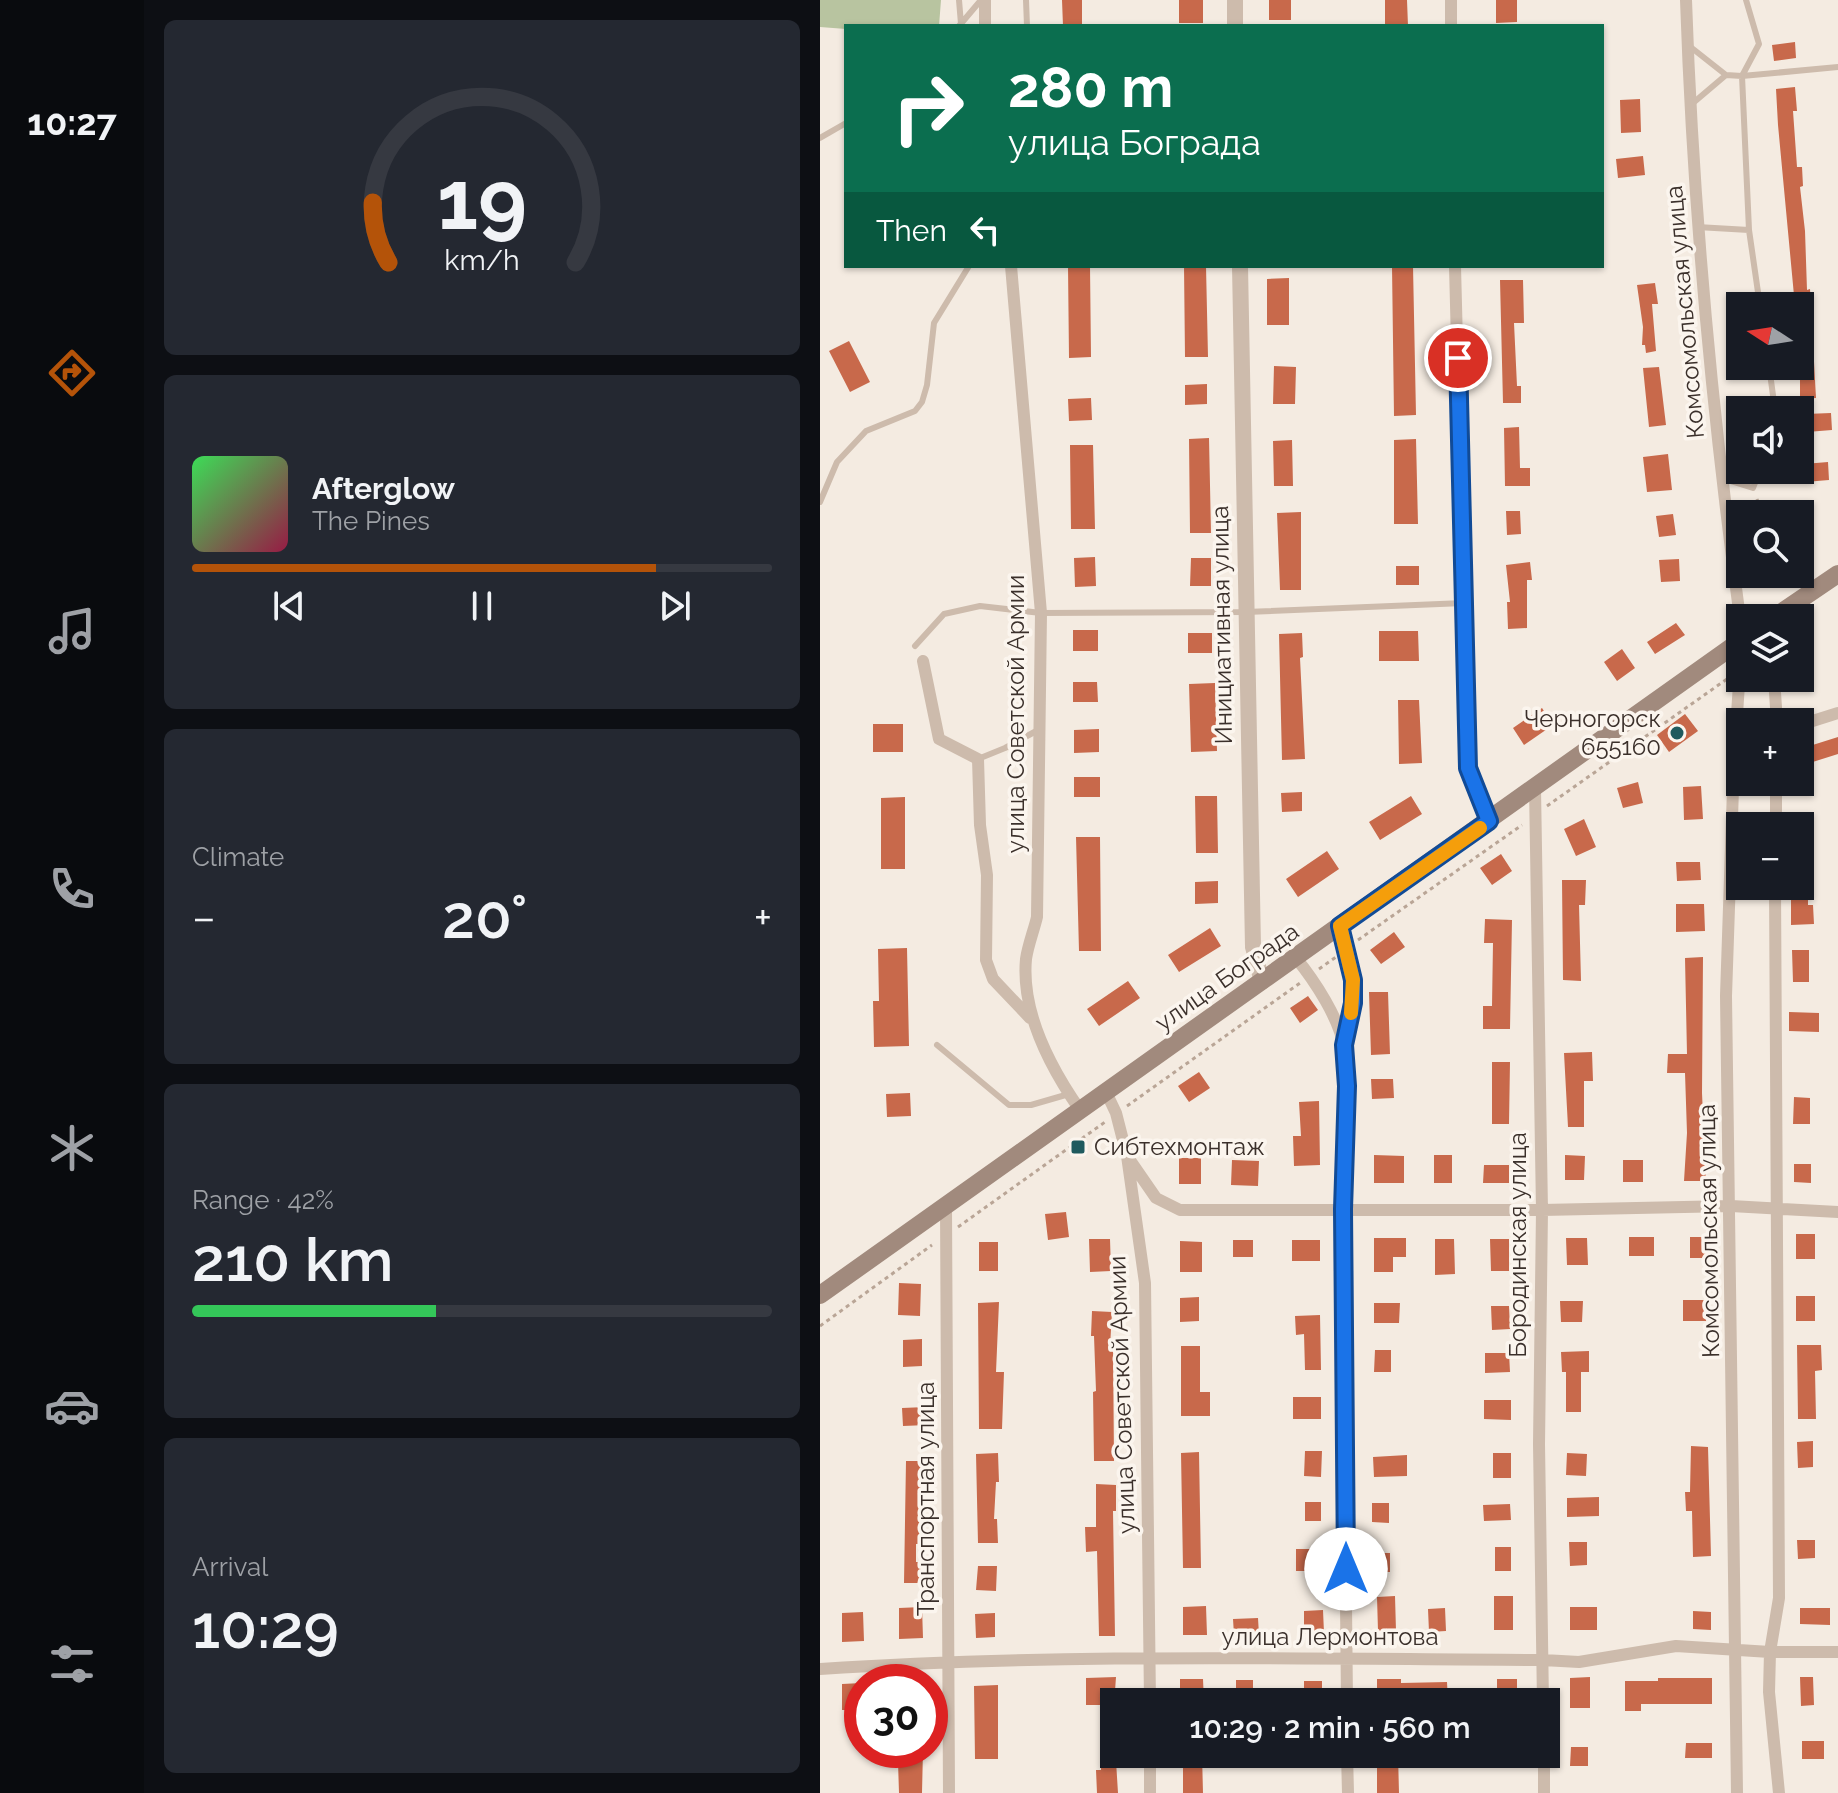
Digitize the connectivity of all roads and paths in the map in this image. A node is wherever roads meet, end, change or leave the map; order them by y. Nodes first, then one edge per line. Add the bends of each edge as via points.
1 (959, 0) edge
2 (983, 0) edge
3 (1026, 0) edge
4 (1235, 0) edge
5 (1451, 0) edge
6 (1686, 0) edge
7 (1746, 0) edge
8 (960, 24) edge
9 (961, 24) edge
10 (985, 24) edge
11 (1027, 24) edge
12 (1235, 24) edge
13 (1451, 24) edge
14 (1687, 45) junction
15 (1838, 67) edge
16 (1726, 75) junction
17 (1742, 76) junction
18 (1690, 106) junction
19 (844, 124) edge
20 (820, 138) edge
21 (1696, 227) junction
22 (1749, 230) junction
23 (968, 268) edge
24 (1011, 268) edge
25 (1240, 268) edge
26 (1455, 268) edge
27 (1758, 292) edge
28 (1724, 479) junction
29 (1755, 484) edge
30 (1753, 488) junction
31 (1757, 500) edge
32 (820, 502) edge
33 (1838, 574) edge
34 (1464, 603) junction
35 (1738, 604) edge
36 (1794, 604) edge
37 (1246, 612) junction
38 (1041, 613) junction
39 (915, 646) dead end
40 (1726, 651) edge
41 (923, 661) dead end
42 (1726, 679) edge
43 (1838, 713) edge
44 (1814, 721) edge
45 (1040, 729) junction
46 (978, 759) junction
47 (1535, 788) junction
48 (1735, 796) edge
49 (1535, 815) junction
50 (1489, 821) junction
51 (1775, 900) edge
52 (1340, 926) junction
53 (1344, 950) junction
54 (1296, 958) junction
55 (1310, 975) junction
56 (1262, 982) junction
57 (1030, 1018) junction
58 (937, 1045) dead end
59 (1344, 1045) junction
60 (1106, 1092) junction
61 (1069, 1094) junction
62 (1080, 1110) junction
63 (1116, 1113) junction
64 (1127, 1156) junction
65 (946, 1206) junction
66 (1731, 1206) junction
67 (1777, 1208) junction
68 (1343, 1209) junction
69 (1542, 1210) junction
70 (1838, 1212) edge
71 (946, 1235) junction
72 (820, 1295) edge
73 (820, 1326) edge
74 (1737, 1648) junction
75 (1770, 1652) junction
76 (1838, 1652) edge
77 (1150, 1658) junction
78 (1346, 1659) junction
79 (950, 1660) junction
80 (1543, 1660) junction
81 (820, 1669) edge
82 (1150, 1688) edge
83 (1347, 1688) edge
84 (1543, 1688) edge
85 (1150, 1768) edge
86 (1347, 1768) edge
87 (1544, 1768) edge
88 (949, 1793) edge
89 (1150, 1793) edge
90 (1348, 1793) edge
91 (1544, 1793) edge
92 (1737, 1793) edge
93 (1779, 1793) edge

1 - 8 lane
2 - 9 lane
2 - 10 street
3 - 11 lane
4 - 12 street
5 - 13 street
6 - 14 street, Комсомольская улица
7 - 17 lane via 1759,44
14 - 16 lane
14 - 18 street, Комсомольская улица
15 - 17 lane
16 - 17 lane
16 - 18 lane
17 - 22 lane
18 - 21 street, Комсомольская улица
19 - 20 lane
21 - 22 lane
21 - 28 street, Комсомольская улица
22 - 27 lane
23 - 32 lane via 934,323 922,402 915,411 866,431 837,462
24 - 38 street, улица Советской Армии
25 - 37 street, Инициативная улица
26 - 34 street
28 - 30 lane
28 - 35 street, Комсомольская улица
29 - 30 lane
30 - 31 path
33 - 36 main road
34 - 37 lane
34 - 50 street via 1468,768
37 - 38 lane
37 - 56 street, Инициативная улица via 1253,947
38 - 39 lane via 980,606 944,614
38 - 45 street, улица Советской Армии
40 - 47 main road, улица Бограда
41 - 46 street, улица Советской Армии via 939,739
42 - 49 path
43 - 44 street
45 - 46 lane
45 - 57 street, улица Советской Армии via 1037,917 1026,960
46 - 57 street, улица Советской Армии via 987,875 986,960 993,979
47 - 49 street, Бородинская улица
47 - 50 main road, улица Бограда
48 - 66 street, Комсомольская улица via 1726,996
49 - 53 path
49 - 69 street, Бородинская улица
50 - 52 main road, улица Бограда
51 - 67 street
52 - 53 street
52 - 54 main road, улица Бограда
53 - 55 path
53 - 59 street via 1353,1003
54 - 55 street
54 - 56 main road, улица Бограда
55 - 59 street
55 - 63 path
56 - 60 main road, улица Бограда
57 - 61 street, улица Советской Армии
58 - 61 lane via 1009,1105
59 - 68 street
60 - 62 main road, улица Бограда
60 - 63 street, улица Советской Армии
61 - 62 street, улица Советской Армии
62 - 65 main road, улица Бограда
63 - 64 street, улица Советской Армии
63 - 71 path
64 - 68 street via 1156,1198 1180,1210
64 - 77 street, улица Советской Армии via 1145,1283
65 - 71 street, Транспортная улица
65 - 72 main road, улица Бограда
66 - 67 street
66 - 69 street
66 - 74 street, Комсомольская улица
67 - 70 street
67 - 75 street via 1779,1598
68 - 69 street
68 - 78 street
69 - 80 street, Бородинская улица
71 - 73 path
71 - 79 street, Транспортная улица
74 - 75 street, улица Лермонтова
74 - 80 street, улица Лермонтова via 1676,1646 1579,1662
74 - 92 street, Комсомольская улица
75 - 76 street, улица Лермонтова
75 - 93 street
77 - 78 street, улица Лермонтова
77 - 79 street, улица Лермонтова
77 - 82 street, улица Советской Армии
78 - 80 street, улица Лермонтова
78 - 83 street
79 - 81 street, улица Лермонтова
79 - 88 street, Транспортная улица
80 - 84 street, Бородинская улица
85 - 89 street
86 - 90 street
87 - 91 street

